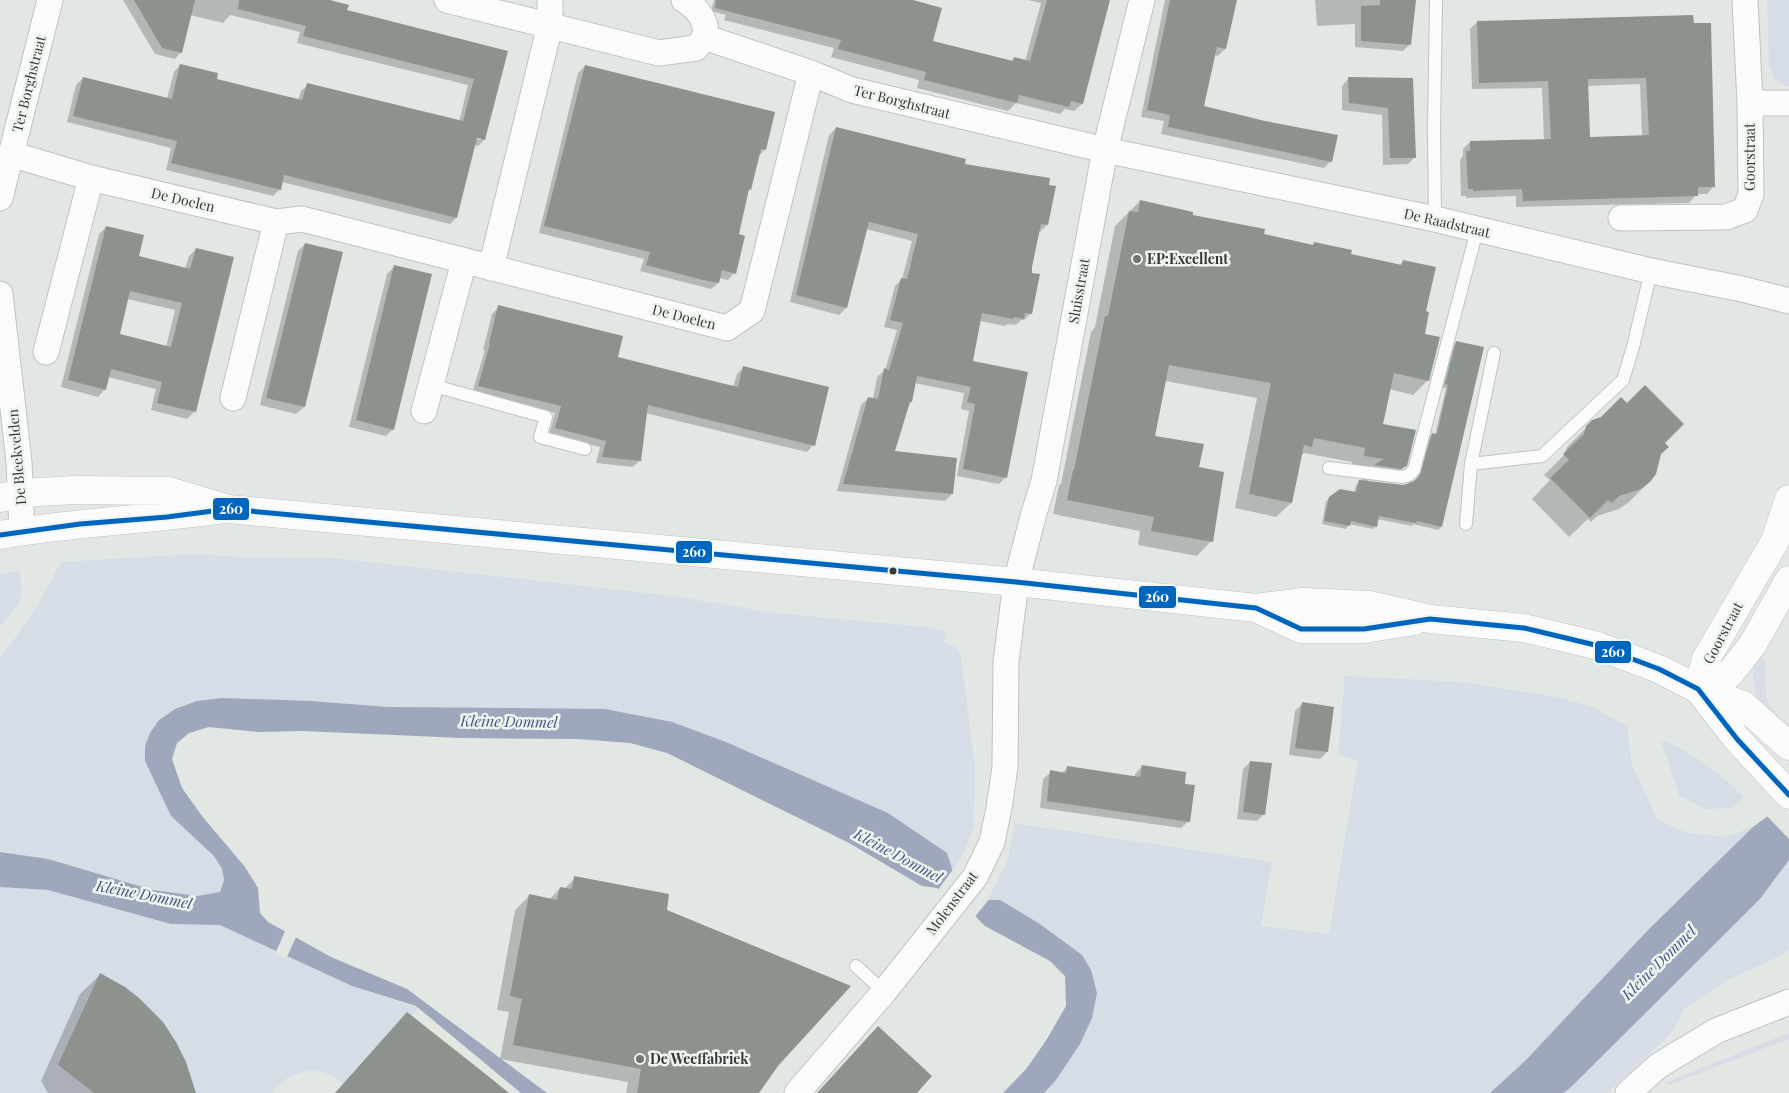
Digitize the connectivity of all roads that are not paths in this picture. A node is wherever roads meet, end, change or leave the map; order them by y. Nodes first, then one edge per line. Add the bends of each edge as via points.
1 (50, 0) edge
2 (447, 0) edge
3 (550, 0) edge
4 (684, 0) edge
5 (1142, 0) edge
6 (1436, 0) edge
7 (1746, 0) edge
8 (550, 25) junction
9 (704, 37) junction
10 (811, 73) junction
11 (1750, 103) junction
12 (1789, 103) edge
13 (1105, 150) junction
14 (11, 154) junction
15 (91, 178) junction
16 (0, 198) edge
17 (1621, 218) dead end
18 (1435, 219) junction
19 (276, 222) junction
20 (1477, 230) junction
21 (464, 261) junction
22 (491, 268) junction
23 (1652, 271) junction
24 (0, 294) edge
25 (1789, 302) edge
26 (46, 352) dead end
27 (1494, 353) dead end
28 (431, 386) junction
29 (233, 398) dead end
30 (424, 410) dead end
31 (585, 449) dead end
32 (1471, 464) junction
33 (1329, 468) dead end
34 (10, 496) edge
35 (1789, 499) edge
36 (228, 509) junction
37 (1466, 524) dead end
38 (11, 533) edge
39 (1789, 580) edge
40 (1016, 582) junction
41 (1698, 690) junction
42 (1789, 746) edge
43 (1789, 794) edge
44 (856, 966) dead end
45 (884, 992) junction
46 (1789, 1002) edge
47 (797, 1093) edge
48 (1628, 1093) edge

1 - 14 street, Ter Borghstraat
2 - 8 street
3 - 8 street
4 - 9 street via 693,5 704,21
5 - 13 street, Sluisstraat
6 - 18 lane
7 - 11 street, Goorstraat
8 - 9 street via 659,53 696,48
8 - 22 street
9 - 10 street, Ter Borghstraat
10 - 13 street, Ter Borghstraat via 852,90
10 - 22 street, De Doelen via 752,311 726,328
11 - 12 street, Goorstraat
11 - 17 street, Goorstraat via 1751,194 1745,210 1726,217
13 - 18 street, De Raadstraat
13 - 40 street, Sluisstraat via 1044,481
14 - 15 street, De Doelen
14 - 16 street, Ter Borghstraat
15 - 19 street, De Doelen
15 - 26 street
18 - 20 street, De Raadstraat
19 - 21 street, De Doelen via 302,219
19 - 29 street
20 - 23 street, De Raadstraat
20 - 33 lane via 1414,470 1402,477
21 - 22 street, De Doelen
21 - 28 street
23 - 25 street, De Raadstraat
23 - 32 lane via 1623,380 1542,456
24 - 34 street, De Bleekvelden via 19,462
27 - 32 lane
28 - 30 street
28 - 31 lane via 546,416 540,437
32 - 37 lane
34 - 36 main road via 74,490 168,491
34 - 38 street, De Bleekvelden
35 - 41 main road, Goorstraat via 1775,541 1706,659
36 - 38 main road
36 - 40 main road
39 - 41 main road, Goorstraat via 1753,644 1732,671 1725,678
40 - 41 main road via 1256,608 1300,628 1364,629 1430,619 1524,628 1595,645 1659,669
40 - 45 street, Molenstraat via 1006,662 1005,767 992,842 975,877
41 - 42 main road via 1743,705
41 - 43 main road via 1737,739
44 - 45 lane
45 - 47 street, Molenstraat
46 - 48 street via 1716,1031 1658,1066

